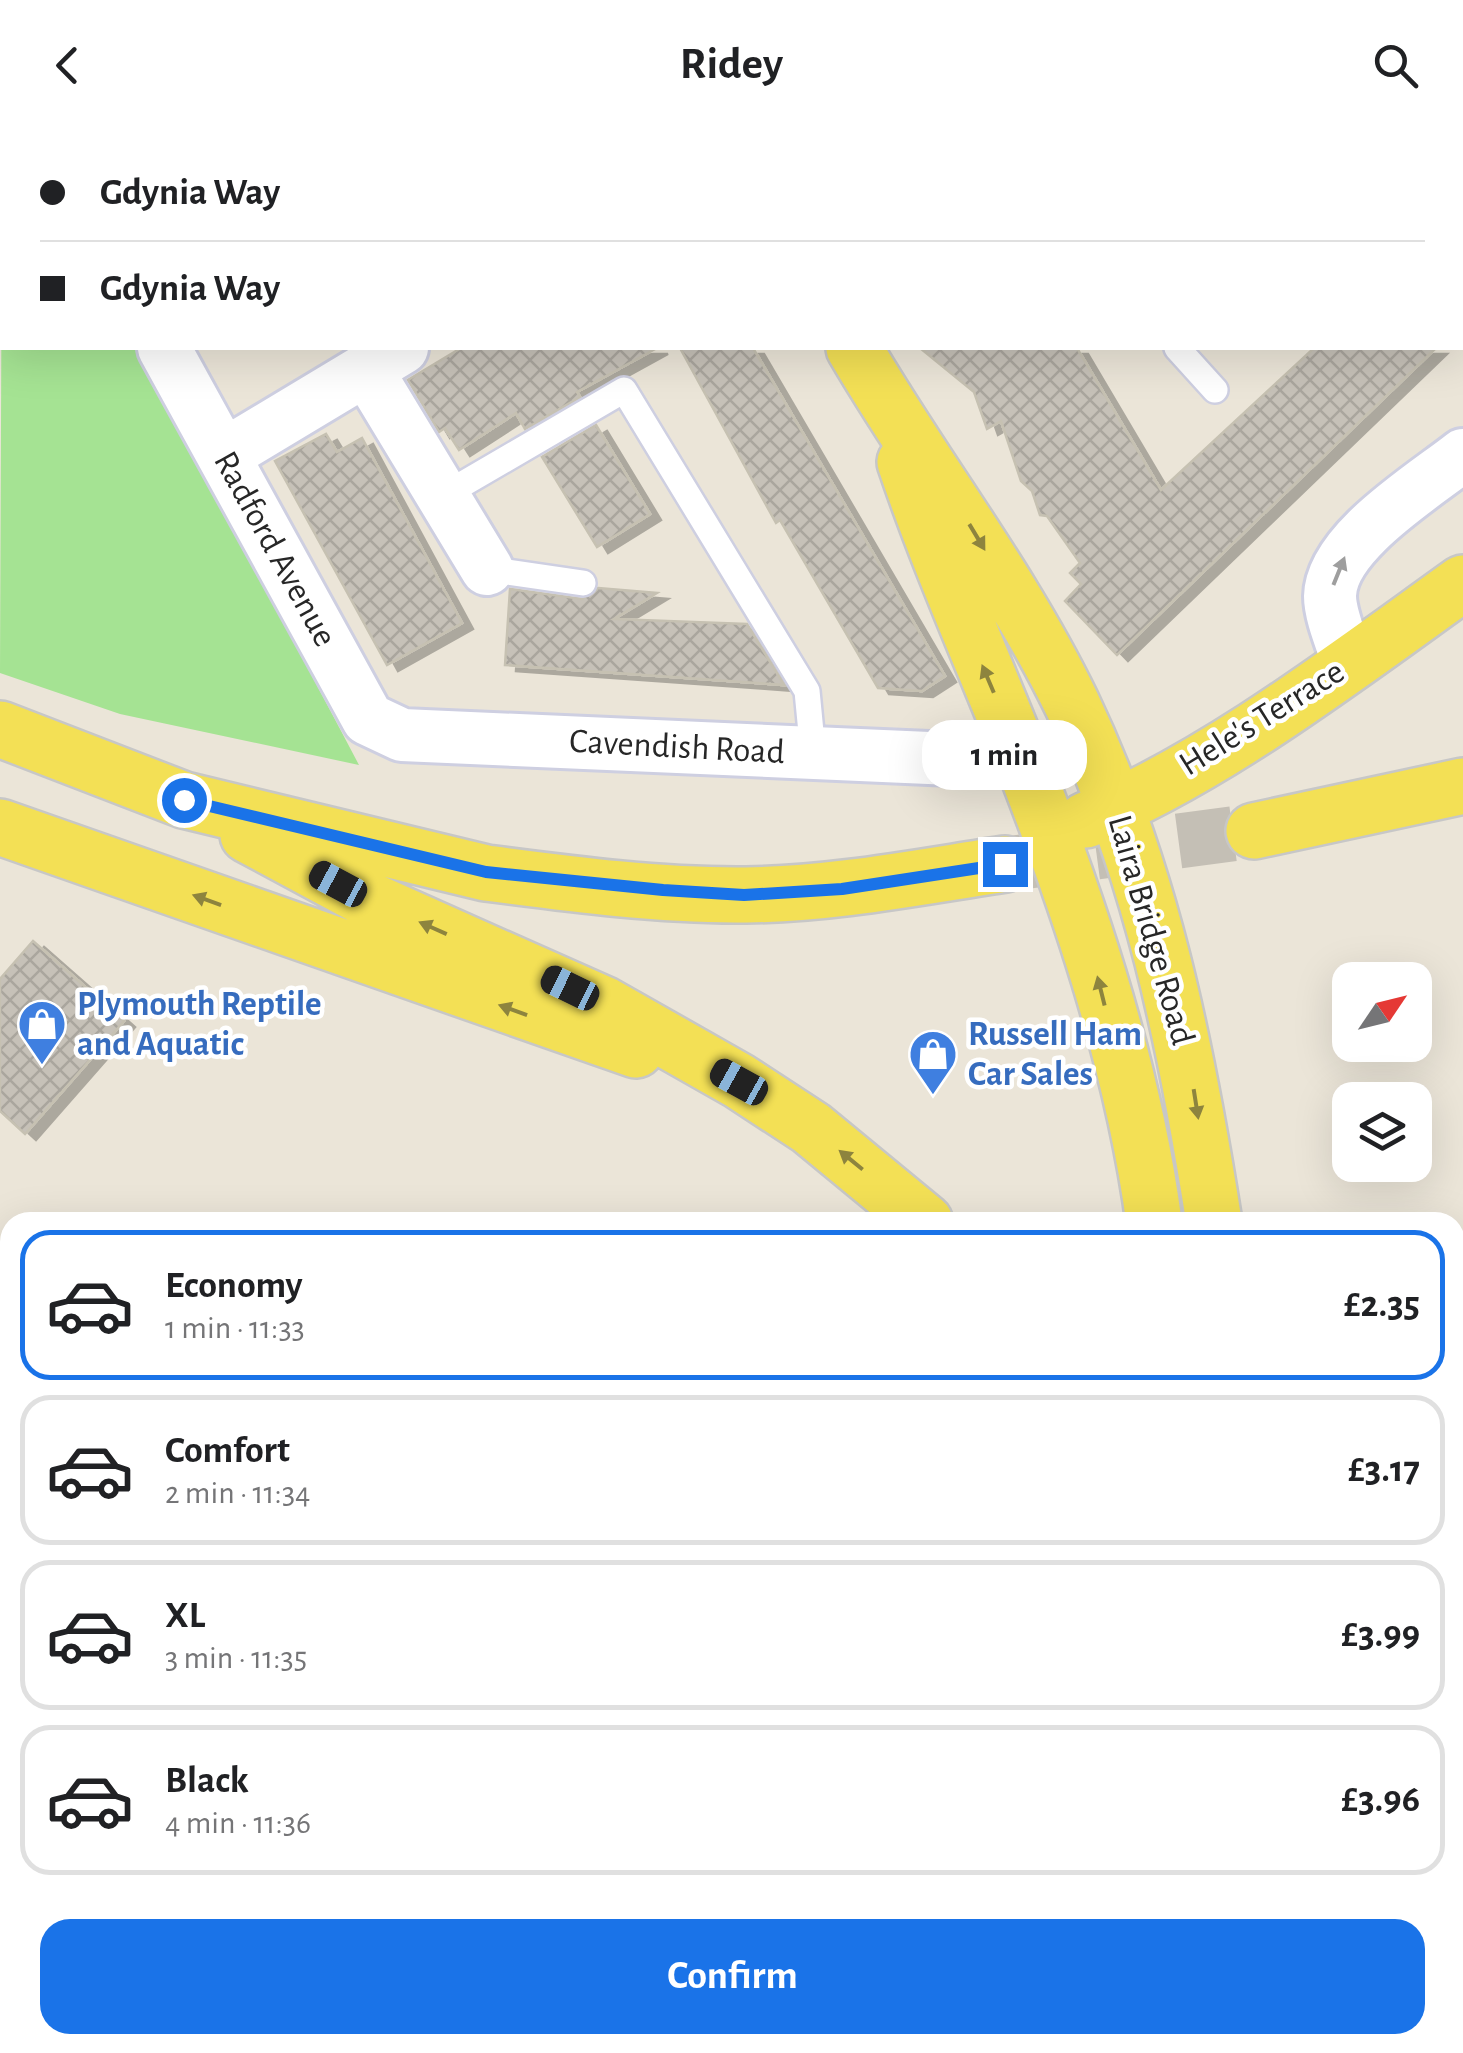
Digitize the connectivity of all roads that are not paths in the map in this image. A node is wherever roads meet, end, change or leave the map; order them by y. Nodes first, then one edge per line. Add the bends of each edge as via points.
1 (165, 350) edge
2 (855, 350) edge
3 (1179, 350) edge
4 (374, 355) edge
5 (1214, 390) dead end
6 (884, 398) junction
7 (224, 455) junction
8 (1463, 456) edge
9 (444, 495) junction
10 (487, 569) joint
11 (584, 583) dead end
12 (1463, 583) edge
13 (1349, 664) junction
14 (0, 729) edge
15 (402, 735) joint
16 (813, 753) junction
17 (952, 759) dead end
18 (1463, 786) edge
19 (184, 800) junction
20 (1117, 808) junction
21 (0, 827) edge
22 (1254, 830) tunnel mouth
23 (1050, 834) junction
24 (1005, 864) tunnel mouth
25 (739, 1082) junction
26 (914, 1212) edge
27 (1153, 1212) edge
28 (1212, 1212) edge

1 - 7 street, Radford Avenue
2 - 6 main road, Laira Bridge Road
3 - 5 lane
4 - 7 street
4 - 9 street
6 -> 20 main road, Laira Bridge Road via 1032,631
23 -> 6 main road, Laira Bridge Road via 938,561
7 - 15 street, Radford Avenue via 368,719
13 -> 8 street via 1330,596 1342,559
9 - 10 street
9 - 16 lane via 624,390 806,692
10 - 11 lane
12 - 13 main road, Hele's Terrace
13 - 20 main road, Hele's Terrace
14 - 19 main road
15 - 16 street, Cavendish Road
16 - 17 street, Cavendish Road
18 - 22 main road
19 - 24 main road via 486,872 663,890 744,895 842,889
25 -> 19 main road via 605,1006 370,900
20 - 23 main road, Hele's Terrace
20 -> 28 main road, Laira Bridge Road via 1166,960
25 -> 21 main road via 563,1028
27 -> 23 main road, Laira Bridge Road via 1092,954
26 -> 25 main road via 812,1128

